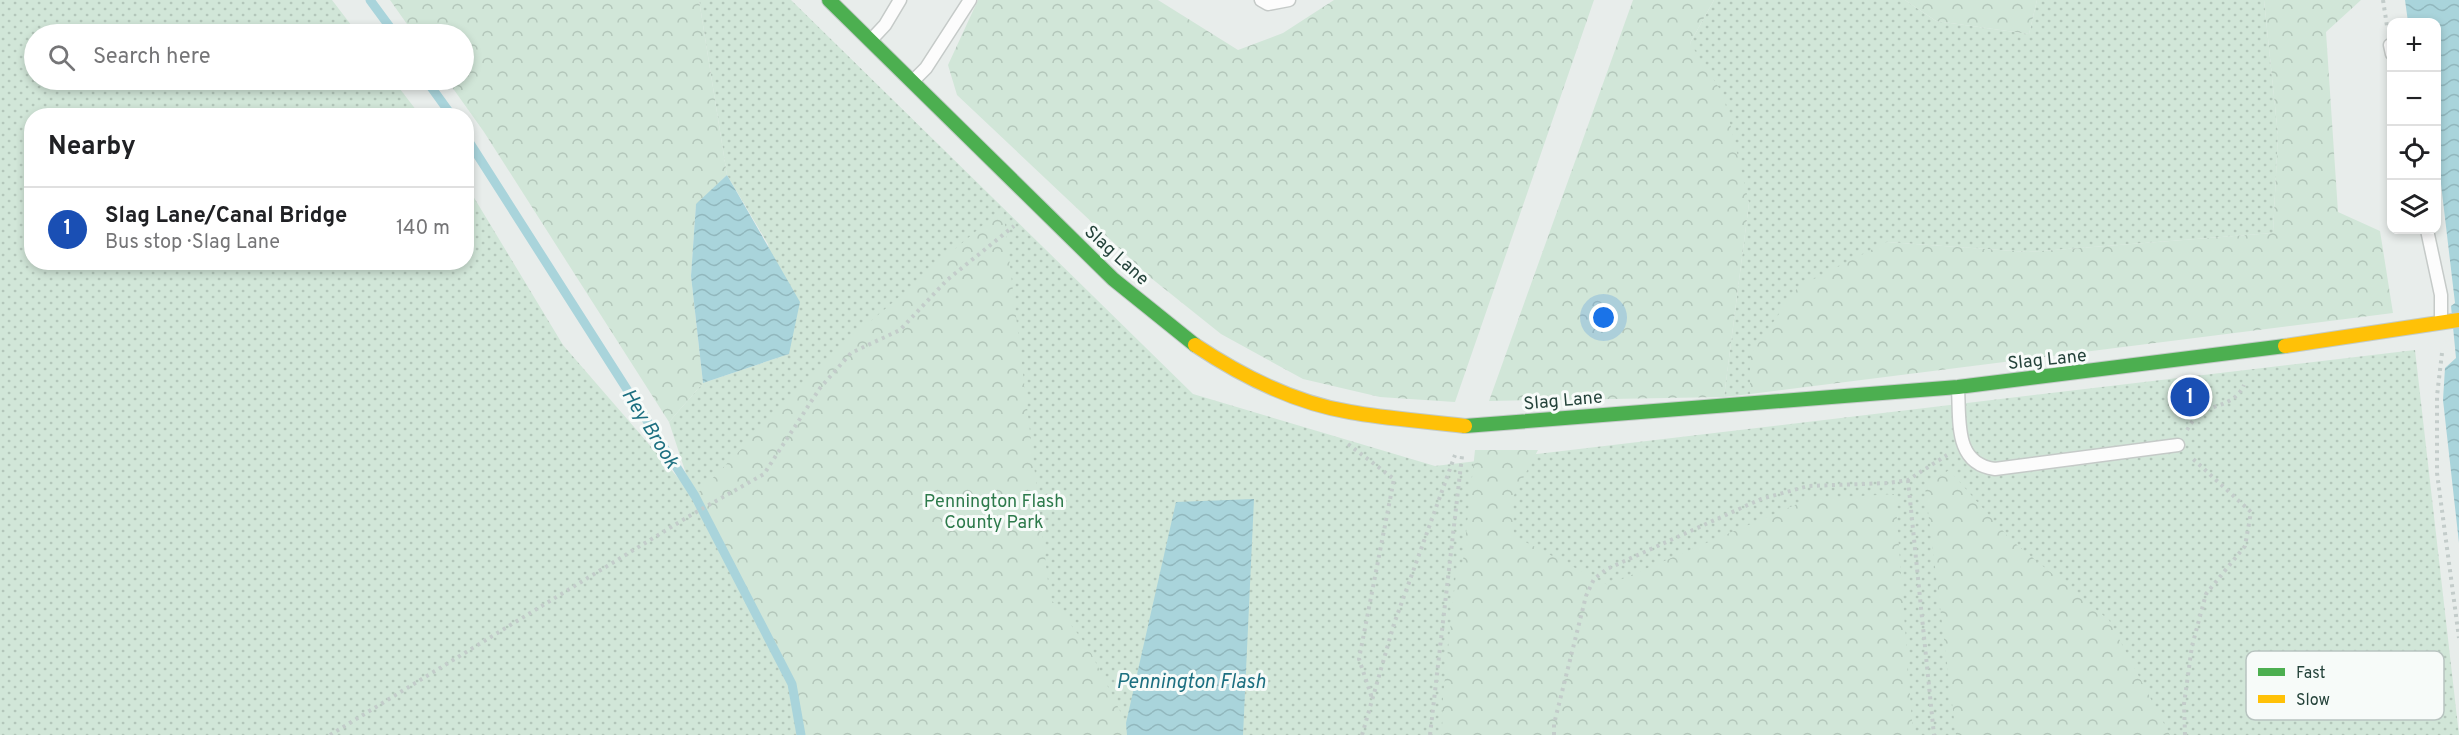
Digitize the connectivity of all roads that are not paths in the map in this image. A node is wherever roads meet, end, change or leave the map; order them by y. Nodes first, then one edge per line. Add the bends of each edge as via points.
1 (829, 0) edge
2 (900, 0) edge
3 (970, 0) edge
4 (1261, 0) edge
5 (1289, 0) edge
6 (870, 40) junction
7 (913, 82) junction
8 (2428, 234) edge
9 (2449, 321) edge
10 (1958, 387) junction
11 (2178, 445) road end

1 - 6 street, Slag Lane
2 - 6 lane
3 - 7 lane
4 - 5 lane via 1268,4
6 - 7 street, Slag Lane
7 - 10 street, Slag Lane via 1113,279 1205,352 1271,388 1348,412 1466,426
8 - 9 lane
9 - 10 street, Slag Lane via 2240,353
10 - 11 lane via 1966,455 1975,463 1995,469

